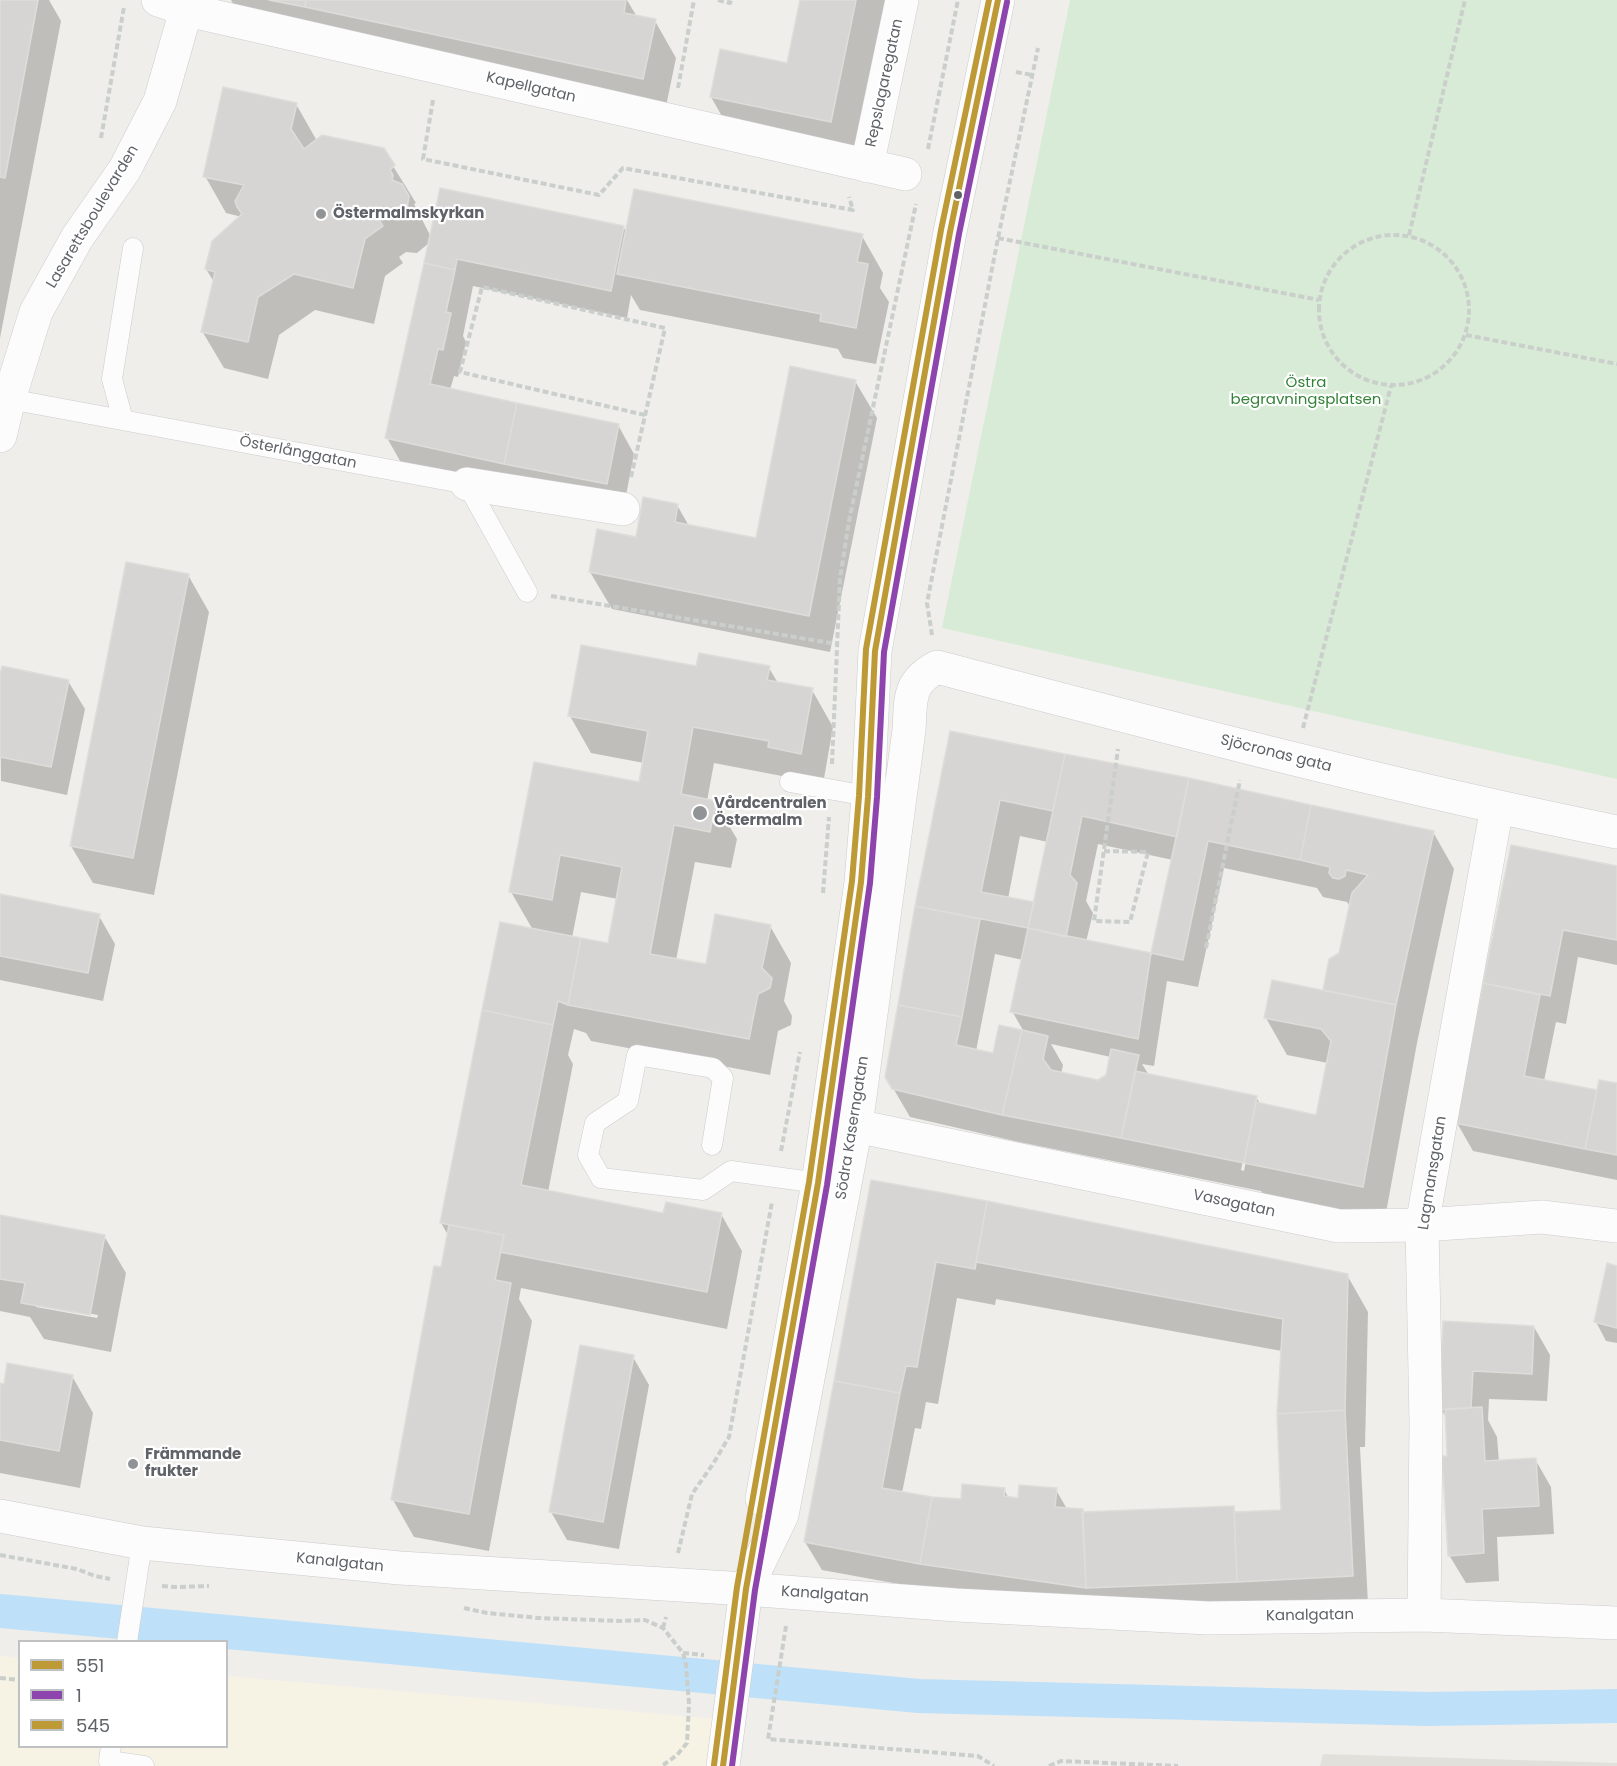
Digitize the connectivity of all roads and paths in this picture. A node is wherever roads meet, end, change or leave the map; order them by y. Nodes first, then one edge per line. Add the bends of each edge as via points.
1 (126, 0) edge
2 (694, 0) edge
3 (718, 0) edge
4 (730, 0) edge
5 (902, 0) edge
6 (998, 0) edge
7 (1465, 0) edge
8 (178, 3) edge
9 (1038, 48) dead end
10 (438, 67) junction
11 (672, 120) junction
12 (101, 139) dead end
13 (853, 162) junction
14 (905, 174) dead end
15 (1409, 235) junction
16 (998, 238) junction
17 (133, 248) dead end
18 (1319, 300) junction
19 (1466, 335) junction
20 (1617, 364) edge
21 (1391, 386) junction
22 (645, 415) junction
23 (3, 419) edge
24 (123, 420) junction
25 (466, 484) junction
26 (623, 509) joint
27 (526, 592) joint
28 (875, 651) junction
29 (937, 667) junction
30 (1122, 715) junction
31 (1246, 747) junction
32 (1295, 760) junction
33 (790, 782) dead end
34 (883, 799) junction
35 (1497, 807) junction
36 (1617, 832) edge
37 (1104, 851) junction
38 (1206, 948) dead end
39 (856, 1126) junction
40 (712, 1145) dead end
41 (830, 1185) junction
42 (1422, 1225) junction
43 (1617, 1226) edge
44 (0, 1516) edge
45 (142, 1543) junction
46 (746, 1589) junction
47 (791, 1593) junction
48 (1424, 1615) junction
49 (1617, 1623) edge
50 (127, 1640) edge
51 (686, 1665) dead end
52 (0, 1678) edge
53 (18, 1680) edge
54 (110, 1754) edge
55 (721, 1764) edge
56 (144, 1766) edge
57 (662, 1766) edge
58 (994, 1766) edge
59 (1049, 1766) edge
60 (1178, 1766) edge

1 - 12 path
2 - 11 path
3 - 4 path
5 - 13 street, Repslagaregatan
6 - 28 street, Södra Kaserngatan via 950,232
7 - 15 path
8 - 10 street, Kapellgatan
8 - 23 street, Lasarettsboulevarden via 160,101 126,169 77,238 36,312
9 - 16 path
10 - 11 street, Kapellgatan
10 - 13 path via 423,159 599,195 623,168 853,210
11 - 13 street, Kapellgatan
13 - 14 street, Kapellgatan
15 - 18 path via 1384,234 1361,242 1341,256 1326,276
15 - 19 path via 1433,244 1453,261 1466,284 1470,310
16 - 18 path
16 - 29 path via 927,603
17 - 24 lane via 112,379
18 - 21 path via 1321,332 1336,359 1361,378
19 - 20 path
19 - 21 path via 1454,356 1437,373 1415,383
21 - 32 path
22 - 22 path via 665,328 482,287 460,372
22 - 26 path
23 - 24 lane, Österlånggatan
24 - 25 lane, Österlånggatan
25 - 26 street
25 - 27 lane
27 - 28 path
28 - 34 street, Södra Kaserngatan
29 - 30 street, Sjöcronas gata
29 - 34 street, Södra Kaserngatan via 922,675 912,693
30 - 31 street, Sjöcronas gata
30 - 37 path
31 - 32 street, Sjöcronas gata
31 - 38 path
32 - 35 street, Sjöcronas gata
33 - 34 lane
34 - 39 street, Södra Kaserngatan
34 - 41 street, Södra Kaserngatan via 861,882
35 - 36 street, Sjöcronas gata
35 - 42 street, Lagmansgatan
37 - 37 path via 1094,921 1130,922 1148,852
39 - 41 street, Södra Kaserngatan
39 - 42 street, Vasagatan via 1339,1226
40 - 41 lane via 723,1077 713,1068 637,1055 628,1101 595,1123 588,1155 601,1178 703,1190 731,1171
41 - 46 street, Södra Kaserngatan
42 - 43 street, Vasagatan via 1542,1217
42 - 48 street, Lagmansgatan
44 - 45 street, Kanalgatan
45 - 46 street, Kanalgatan via 400,1569
45 - 50 lane
46 - 47 street, Kanalgatan
46 - 55 street, Södra Kaserngatan
47 - 48 street, Kanalgatan via 1208,1618
47 - 58 path via 768,1739 978,1755
48 - 49 street, Kanalgatan
51 - 57 path via 687,1743
52 - 53 path
54 - 56 lane
59 - 60 path via 1061,1761

